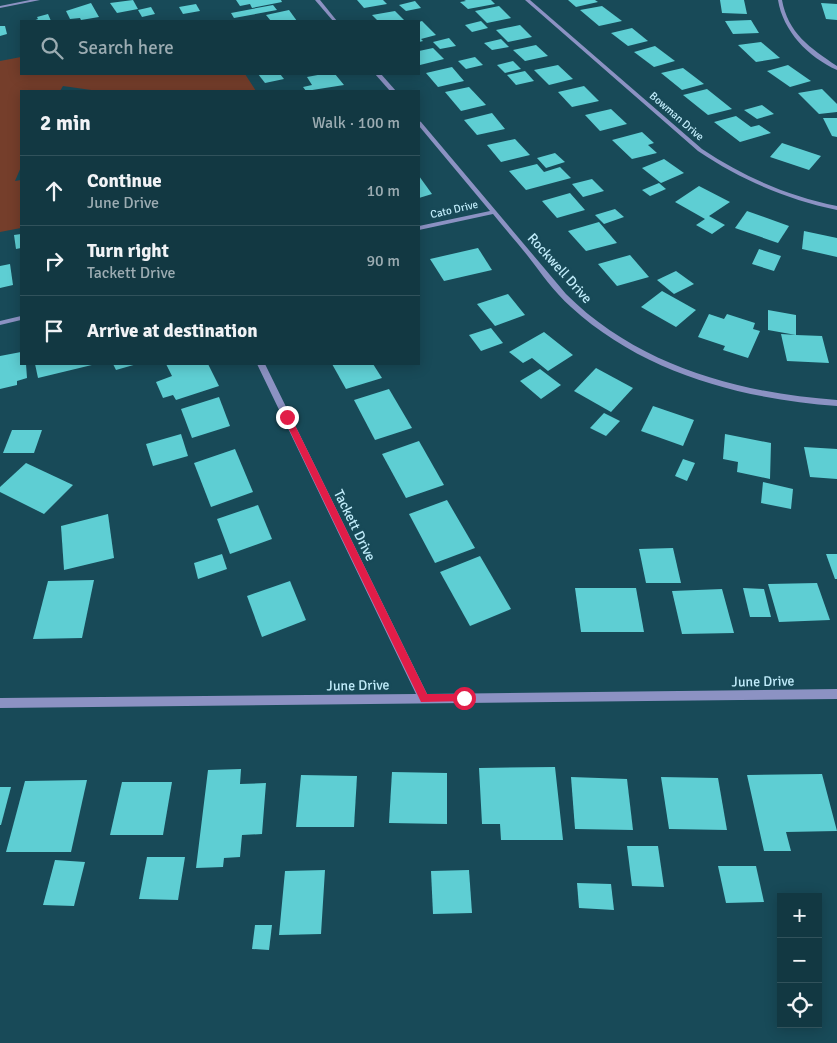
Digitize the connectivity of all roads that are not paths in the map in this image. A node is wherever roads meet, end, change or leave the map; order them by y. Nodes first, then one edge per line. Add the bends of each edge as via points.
1 (38, 0) edge
2 (317, 0) edge
3 (527, 0) edge
4 (780, 0) edge
5 (0, 8) edge
6 (334, 20) edge
7 (837, 68) edge
8 (379, 75) edge
9 (392, 90) edge
10 (420, 124) edge
11 (837, 208) edge
12 (494, 212) junction
13 (420, 228) edge
14 (20, 318) edge
15 (0, 323) edge
16 (261, 365) edge
17 (837, 403) edge
18 (837, 694) edge
19 (424, 698) junction
20 (0, 703) edge

1 - 5 street
2 - 6 street
3 - 11 street, Bowman Drive via 700,150 769,188
4 - 7 street via 790,30 810,50
8 - 9 street
10 - 12 street, Rockwell Drive
12 - 13 street, Cato Drive
12 - 17 street, Rockwell Drive via 566,298 628,345 666,364 722,384 791,399
14 - 15 street
16 - 19 street, Tackett Drive
18 - 19 street, June Drive
19 - 20 street, June Drive

